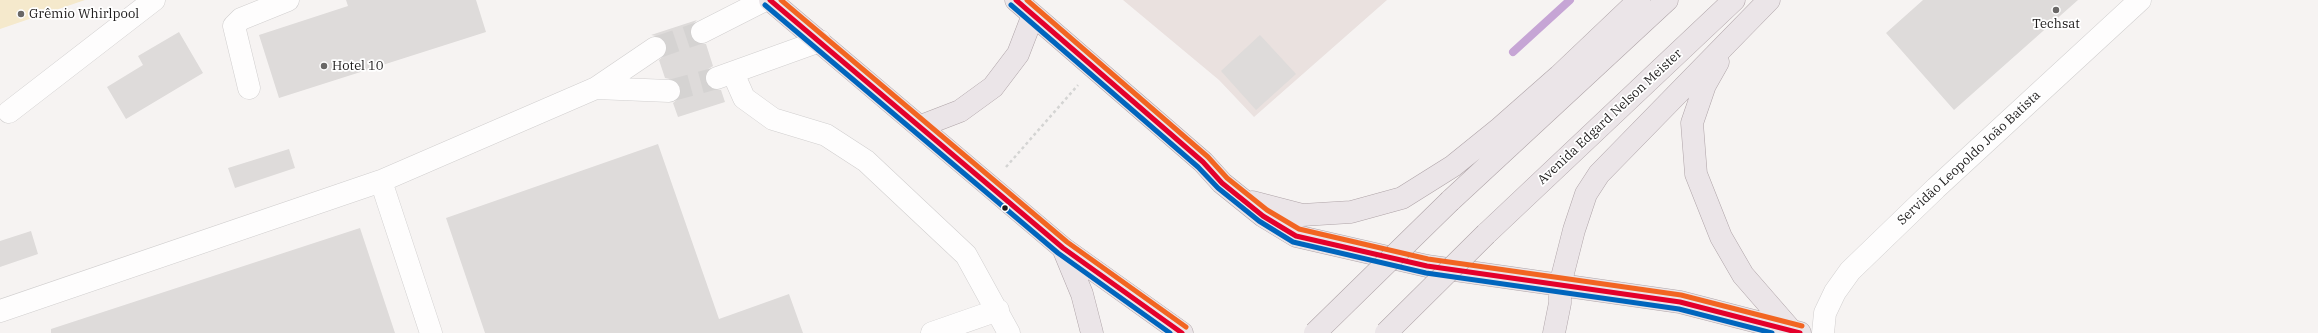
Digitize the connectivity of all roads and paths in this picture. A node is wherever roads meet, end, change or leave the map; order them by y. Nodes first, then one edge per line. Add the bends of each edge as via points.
1 (154, 0) edge
2 (288, 0) edge
3 (764, 0) edge
4 (770, 0) edge
5 (1016, 0) edge
6 (1639, 0) edge
7 (1667, 0) edge
8 (1734, 0) edge
9 (1769, 0) edge
10 (2140, 0) edge
11 (1033, 15) junction
12 (702, 32) tunnel mouth
13 (1736, 32) junction
14 (820, 41) junction
15 (655, 48) tunnel mouth
16 (1095, 66) junction
17 (249, 88) dead end
18 (596, 88) junction
19 (669, 91) tunnel mouth
20 (9, 112) dead end
21 (920, 126) junction
22 (381, 181) junction
23 (990, 186) junction
24 (1244, 200) junction
25 (1063, 248) junction
26 (1560, 285) junction
27 (998, 310) junction
28 (0, 311) edge
29 (1795, 331) edge
30 (431, 333) edge
31 (932, 333) edge
32 (1009, 333) edge
33 (1092, 333) edge
34 (1182, 333) edge
35 (1315, 333) edge
36 (1386, 333) edge
37 (1554, 333) edge
38 (1823, 333) edge

1 - 20 street
2 - 17 street via 241,19 234,26
3 - 12 street
4 - 14 main road
5 - 11 main road
6 - 24 main road via 1500,128 1452,166 1402,198 1352,212 1302,215
7 - 35 main road, bridge via 1450,201
8 - 36 main road, Avenida Edgard Nelson Meister, bridge via 1486,234
9 - 13 main road
10 - 38 street, Servidão Leopoldo João Batista via 1850,271 1835,292 1825,313
11 - 16 main road
11 - 21 main road via 1018,54 993,87 960,111
13 - 26 main road via 1599,174 1586,194
13 - 29 main road via 1705,85 1692,123 1696,174 1721,237 1743,275
14 - 21 main road
14 - 27 street via 725,76 744,98 773,119 826,134 866,161 966,255
15 - 18 street
16 - 23 path
16 - 24 main road via 1203,162 1222,183
18 - 19 street
18 - 22 street
21 - 23 main road
22 - 28 street
22 - 30 street
23 - 25 main road
24 - 26 main road via 1263,216 1296,236 1427,266
25 - 33 main road via 1082,294
25 - 34 main road
26 - 29 main road via 1680,302
26 - 37 main road via 1560,303
27 - 31 street
27 - 32 street

